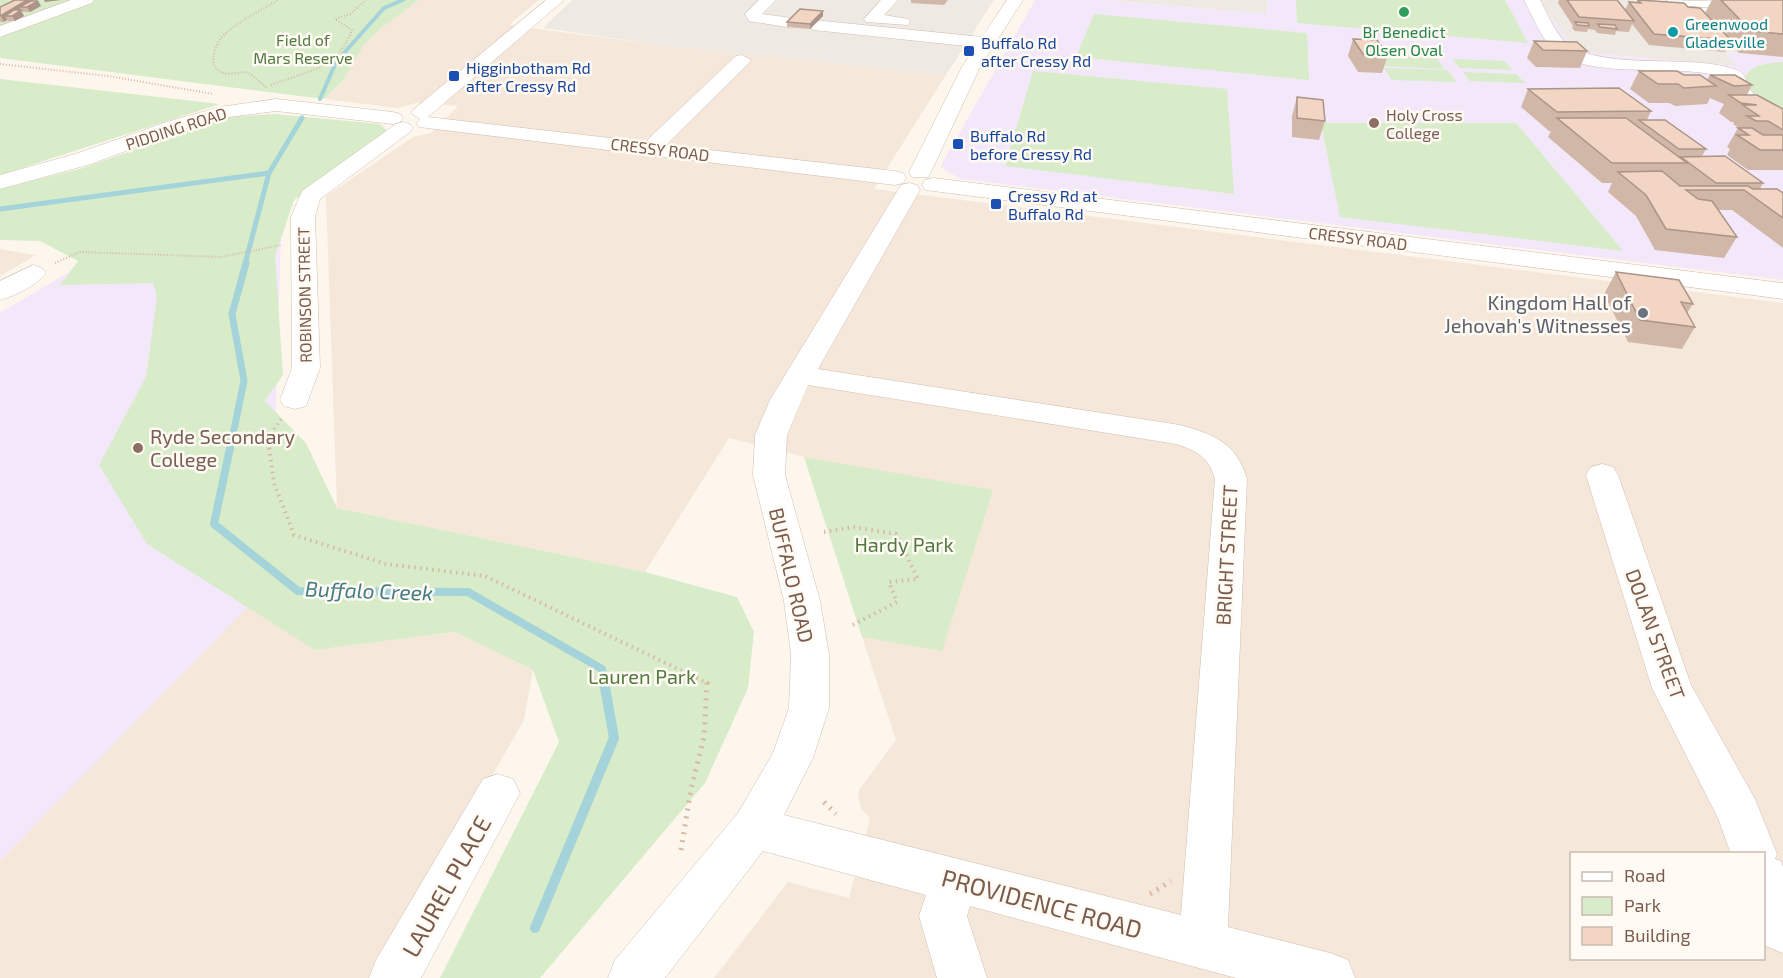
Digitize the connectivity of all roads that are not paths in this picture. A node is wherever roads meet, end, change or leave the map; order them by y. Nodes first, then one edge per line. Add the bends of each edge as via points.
1 (86, 0) edge
2 (556, 0) edge
3 (768, 0) edge
4 (890, 0) edge
5 (1015, 0) edge
6 (1532, 0) edge
7 (1674, 0) edge
8 (1783, 8) edge
9 (791, 22) edge
10 (819, 24) edge
11 (0, 32) edge
12 (991, 37) junction
13 (742, 60) dead end
14 (411, 120) junction
15 (1783, 122) edge
16 (651, 148) junction
17 (914, 181) junction
18 (0, 182) edge
19 (33, 273) road end
20 (1783, 291) edge
21 (0, 292) edge
22 (800, 375) junction
23 (295, 400) dead end
24 (1602, 475) dead end
25 (498, 793) dead end
26 (754, 828) junction
27 (1753, 852) edge
28 (954, 880) junction
29 (1765, 881) edge
30 (1783, 929) edge
31 (1203, 945) junction
32 (394, 978) edge
33 (633, 978) edge
34 (962, 978) edge
35 (1330, 978) edge

1 - 11 street
2 - 14 street, ROBINSON STREET
3 - 9 street via 753,14 755,18
4 - 12 street via 872,19
5 - 12 street, BUFFALO ROAD
6 - 15 street via 1558,45 1592,66 1607,71 1738,83 1752,102
7 - 8 street
10 - 12 street
12 - 17 street, BUFFALO ROAD via 971,67
13 - 16 street
14 - 16 street, CRESSY ROAD
14 - 18 street, PIDDING ROAD via 276,105 227,111
14 - 23 street, ROBINSON STREET via 310,196 303,217 302,241 306,368
16 - 17 street, CRESSY ROAD
17 - 20 street, CRESSY ROAD
17 - 22 street, BUFFALO ROAD
19 - 21 street
22 - 26 street, BUFFALO ROAD via 771,435 769,475 802,602 810,654 810,708 792,758
22 - 31 street, BRIGHT STREET via 1180,435 1220,451 1231,478
24 - 27 street, DOLAN STREET via 1672,688 1739,813
25 - 32 street, LAUREL PLACE
26 - 28 street, PROVIDENCE ROAD
26 - 33 street, BUFFALO ROAD
28 - 31 street, PROVIDENCE ROAD
28 - 34 street via 943,916
29 - 30 street
31 - 35 street, PROVIDENCE ROAD

